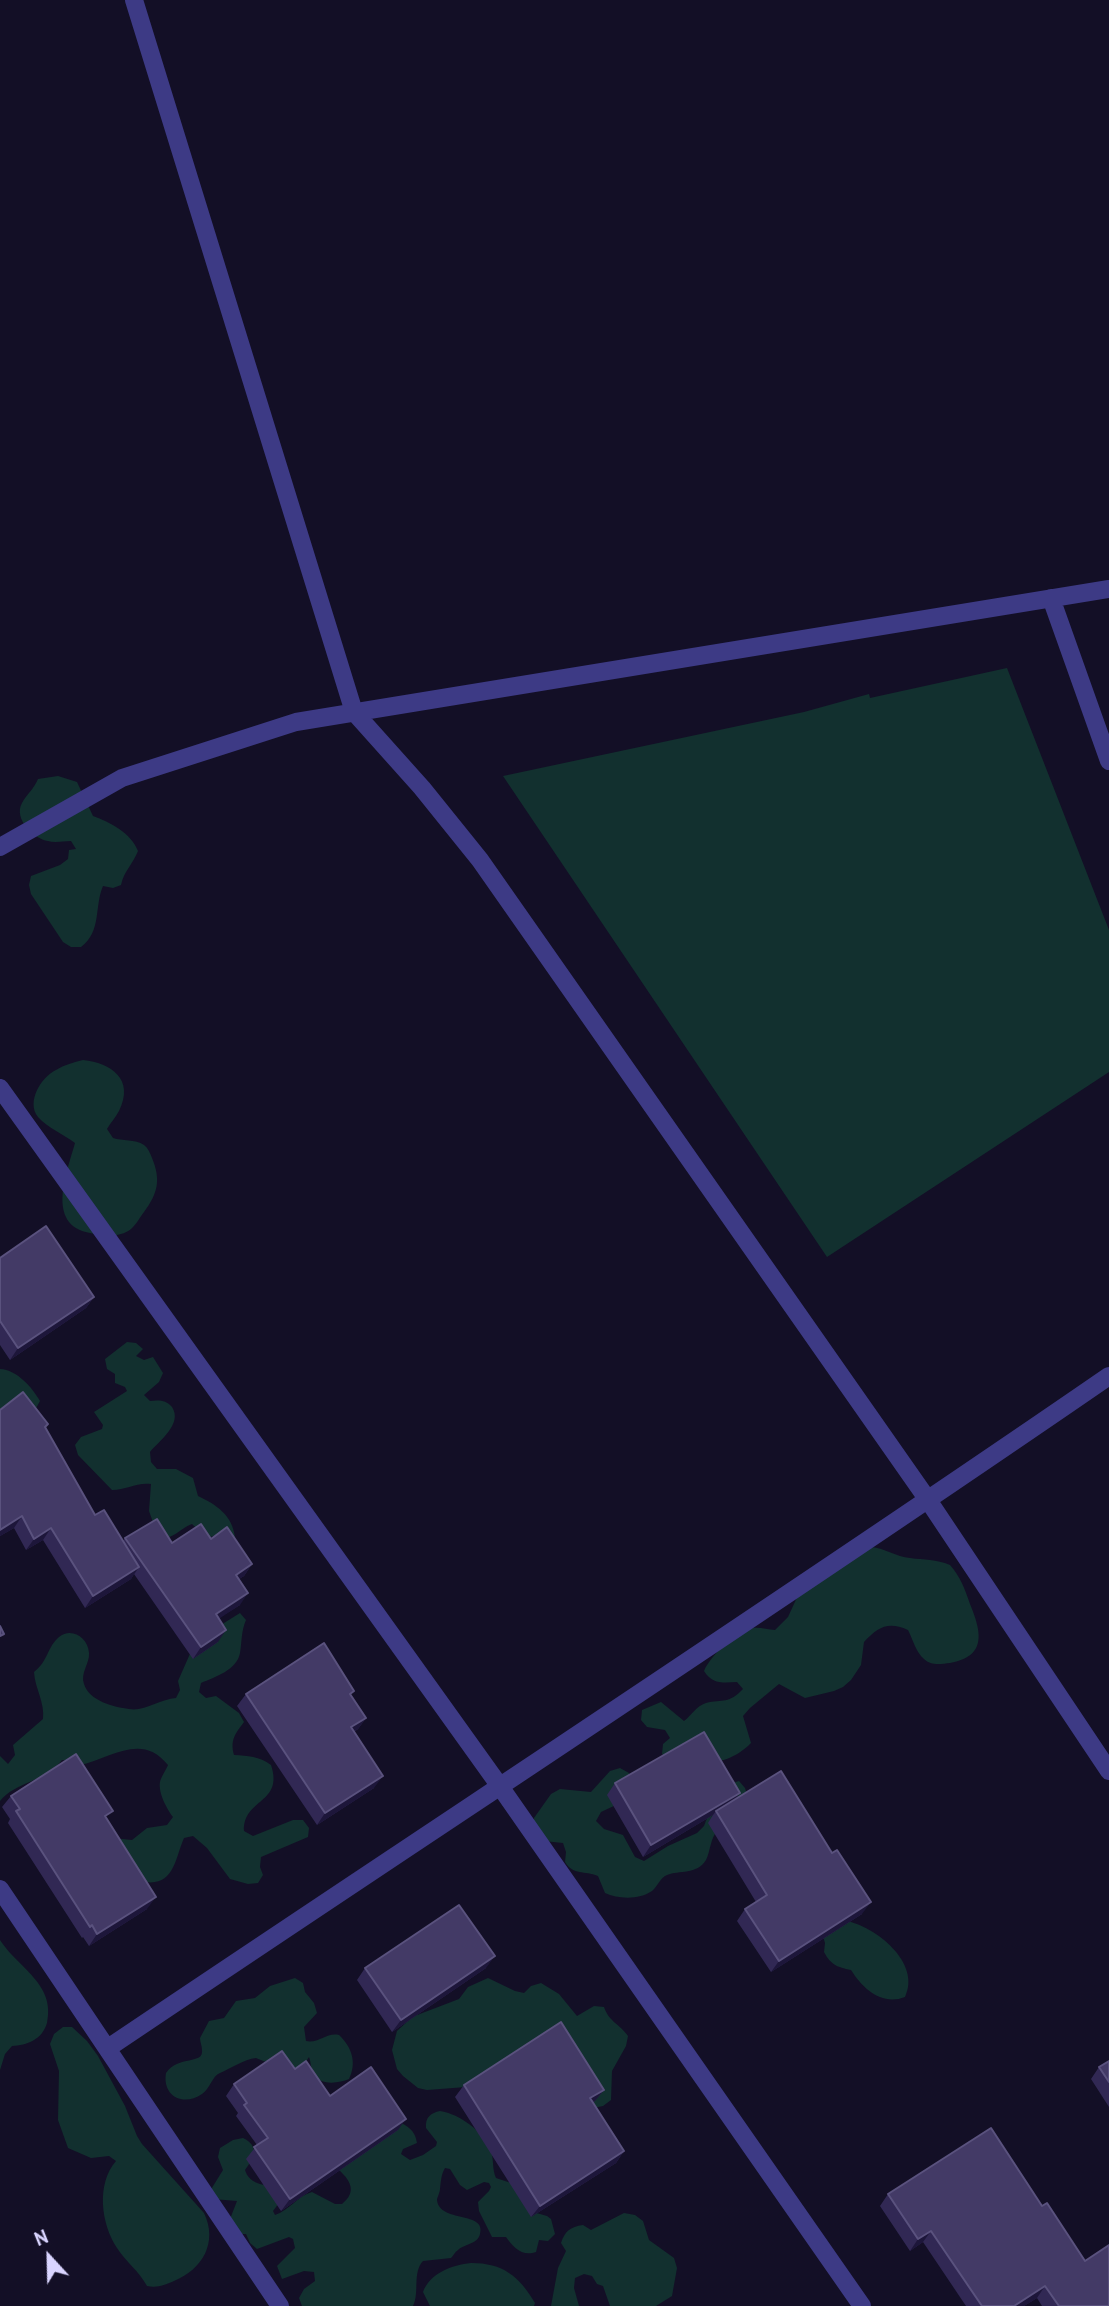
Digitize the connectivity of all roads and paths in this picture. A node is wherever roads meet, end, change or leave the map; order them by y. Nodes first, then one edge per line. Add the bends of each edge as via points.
1 (134, 0) edge
2 (1109, 589) edge
3 (1051, 598) junction
4 (354, 712) junction
5 (1109, 761) edge
6 (0, 847) edge
7 (0, 1088) edge
8 (1109, 1376) edge
9 (928, 1500) junction
10 (1109, 1771) edge
11 (499, 1785) junction
12 (0, 1889) edge
13 (108, 2048) junction
14 (280, 2306) edge
15 (862, 2306) edge

1 - 4 street
2 - 3 street
3 - 4 street
3 - 5 street
4 - 6 street via 296,722 122,778
4 - 9 street via 480,860
7 - 11 street
8 - 9 street
9 - 10 street
9 - 11 street
11 - 13 street
11 - 15 street
12 - 13 street
13 - 14 street

